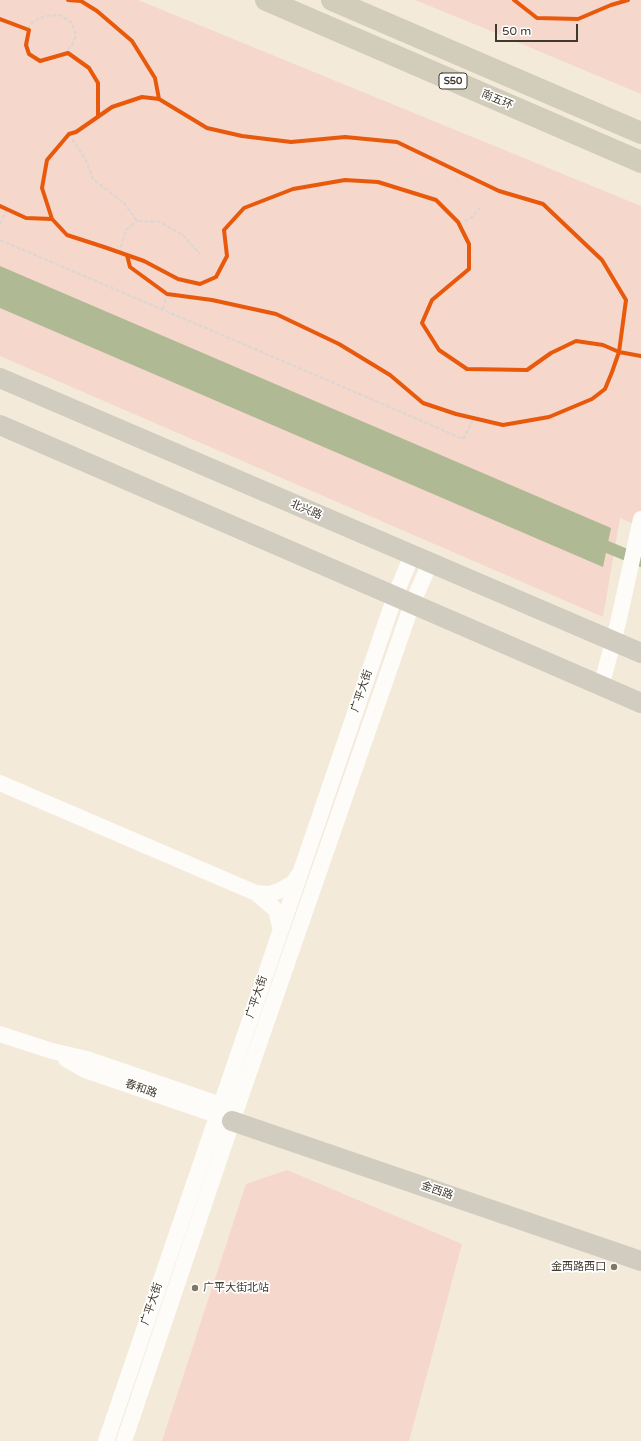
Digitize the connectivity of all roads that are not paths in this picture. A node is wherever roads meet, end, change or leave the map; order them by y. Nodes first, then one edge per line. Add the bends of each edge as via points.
1 (266, 0) edge
2 (332, 0) edge
3 (641, 133) edge
4 (641, 162) edge
5 (0, 378) edge
6 (0, 425) edge
7 (639, 526) edge
8 (421, 559) junction
9 (403, 600) junction
10 (615, 632) junction
11 (641, 653) edge
12 (602, 686) junction
13 (641, 703) edge
14 (0, 783) edge
15 (298, 875) junction
16 (256, 893) junction
17 (280, 927) junction
18 (0, 1034) edge
19 (226, 1113) junction
20 (641, 1248) edge
21 (641, 1262) edge
22 (106, 1441) edge
23 (124, 1441) edge

1 - 4 highway, 南五环 / S50
2 - 3 highway, S50
5 - 8 main road, 北兴路
6 - 9 main road
7 - 10 street
8 - 9 street, 广平大街
8 - 10 main road, 北兴路
9 - 12 main road
9 - 15 street, 广平大街
9 - 19 street, 广平大街
10 - 11 main road, 北兴路
10 - 12 street
12 - 13 main road
14 - 16 street
15 - 16 street via 293,883 282,890 270,894
15 - 17 street, 广平大街
16 - 17 street via 276,910
17 - 19 street, 广平大街
18 - 19 street, 春和路 via 52,1051 85,1070
19 - 20 main road, 金西路
19 - 21 main road, 金西路
19 - 22 street, 广平大街
19 - 23 street, 广平大街

